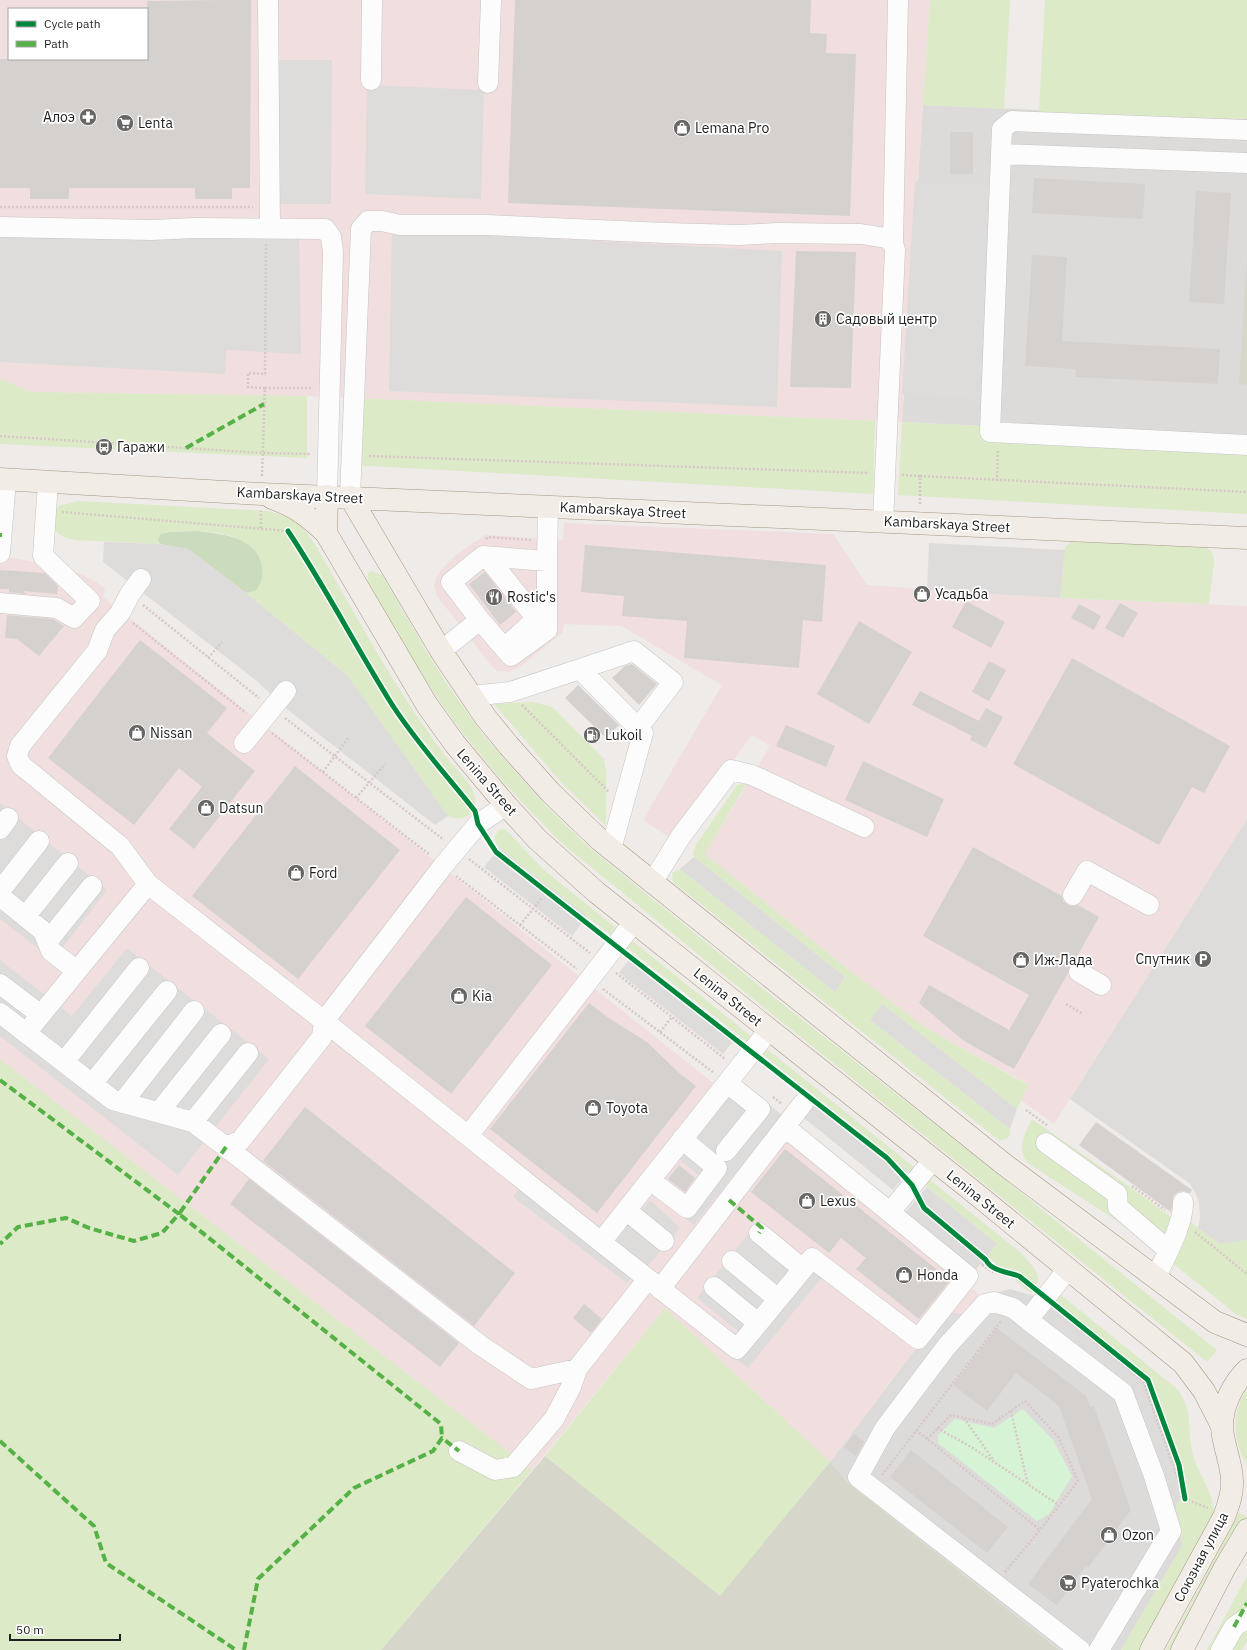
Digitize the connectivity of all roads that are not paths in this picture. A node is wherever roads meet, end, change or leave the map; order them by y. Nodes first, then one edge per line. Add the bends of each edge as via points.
1 (268, 0) edge
2 (372, 0) edge
3 (491, 0) edge
4 (898, 0) edge
5 (371, 80) dead end
6 (488, 84) dead end
7 (1247, 130) edge
8 (1001, 154) junction
9 (1247, 163) edge
10 (0, 227) edge
11 (265, 228) junction
12 (893, 243) junction
13 (1247, 445) edge
14 (3, 479) edge
15 (48, 482) junction
16 (261, 494) junction
17 (327, 496) junction
18 (350, 497) junction
19 (548, 506) junction
20 (883, 522) junction
21 (326, 533) junction
22 (1247, 538) edge
23 (0, 553) edge
24 (487, 556) junction
25 (546, 561) junction
26 (135, 587) road end
27 (0, 603) edge
28 (480, 620) junction
29 (504, 648) junction
30 (441, 651) junction
31 (580, 669) junction
32 (286, 691) dead end
33 (471, 696) junction
34 (638, 728) junction
35 (244, 743) dead end
36 (506, 805) junction
37 (864, 827) dead end
38 (39, 841) dead end
39 (611, 849) junction
40 (68, 862) dead end
41 (652, 883) junction
42 (148, 884) junction
43 (92, 886) dead end
44 (0, 891) edge
45 (1073, 895) dead end
46 (0, 896) edge
47 (1148, 905) dead end
48 (25, 917) junction
49 (634, 922) junction
50 (47, 942) junction
51 (139, 968) dead end
52 (77, 970) junction
53 (1079, 972) dead end
54 (0, 984) edge
55 (1101, 985) dead end
56 (167, 990) dead end
57 (194, 1012) dead end
58 (0, 1013) edge
59 (41, 1015) junction
60 (324, 1022) junction
61 (769, 1030) junction
62 (26, 1033) junction
63 (221, 1034) dead end
64 (248, 1054) dead end
65 (64, 1062) junction
66 (732, 1076) junction
67 (92, 1084) junction
68 (122, 1103) junction
69 (159, 1112) junction
70 (193, 1122) junction
71 (468, 1136) junction
72 (682, 1139) junction
73 (1046, 1143) dead end
74 (226, 1147) junction
75 (726, 1152) dead end
76 (933, 1160) junction
77 (650, 1180) junction
78 (626, 1210) junction
79 (890, 1212) junction
80 (1182, 1212) road end
81 (758, 1233) dead end
82 (664, 1241) dead end
83 (601, 1242) junction
84 (1168, 1250) junction
85 (732, 1261) dead end
86 (803, 1269) junction
87 (1068, 1269) junction
88 (1156, 1277) junction
89 (654, 1284) junction
90 (714, 1287) dead end
91 (778, 1299) junction
92 (1028, 1320) junction
93 (758, 1323) junction
94 (1247, 1335) edge
95 (577, 1369) junction
96 (1247, 1370) edge
97 (1222, 1426) junction
98 (459, 1451) dead end
99 (1229, 1459) junction
100 (1247, 1485) edge
101 (1247, 1530) edge
102 (1247, 1618) edge
103 (1080, 1650) edge
104 (1099, 1650) edge
105 (1151, 1650) edge
106 (1182, 1650) edge
107 (1221, 1650) edge

1 - 11 lane
2 - 5 lane
3 - 6 lane
4 - 12 lane
7 - 8 lane via 1012,121 1002,129
8 - 9 lane
8 - 13 lane via 990,432
10 - 11 lane via 146,230
11 - 17 lane via 325,229 331,237 333,252
12 - 18 lane via 880,236 861,234 679,234 486,225 400,225 368,221 361,229
12 - 20 lane via 895,259
14 - 15 main road, Kambarskaya Street
14 - 23 lane
15 - 16 main road, Kambarskaya Street
15 - 27 lane via 43,556 90,601 74,618 57,608
16 - 17 main road, Kambarskaya Street
16 - 21 main road, Lenina Street via 297,509
17 - 18 main road, Kambarskaya Street
17 - 21 main road
18 - 19 main road, Kambarskaya Street
18 - 30 main road
19 - 20 main road, Kambarskaya Street
19 - 25 lane
20 - 22 main road, Kambarskaya Street
21 - 36 main road, Lenina Street via 427,705 455,744
24 - 25 lane
24 - 28 lane via 483,556 451,582
24 - 29 lane via 533,614 533,622
25 - 29 lane via 547,630 511,656
26 - 42 lane via 120,613 104,630 97,650 20,746 17,756 21,765 120,846
28 - 29 lane
28 - 30 lane
30 - 33 main road
31 - 33 lane via 510,692
31 - 34 lane
31 - 34 lane via 634,651 673,682
32 - 35 lane
33 - 39 main road via 530,770 576,818
34 - 39 lane via 643,733
36 - 49 main road, Lenina Street via 561,861
36 - 60 lane via 478,824
37 - 41 lane via 752,775 731,770 681,836
38 - 44 lane
39 - 41 main road
40 - 48 lane
41 - 88 main road via 999,1160
42 - 52 lane
42 - 60 lane
43 - 50 lane
45 - 47 lane via 1087,871
46 - 48 lane
48 - 50 lane via 43,931
49 - 61 main road, Lenina Street
49 - 71 lane
50 - 52 lane via 51,951
51 - 65 lane
52 - 59 lane
53 - 55 lane
54 - 59 lane
56 - 67 lane
57 - 68 lane
58 - 62 lane
59 - 62 lane
60 - 71 lane
60 - 74 lane via 322,1036 265,1110 241,1140
61 - 66 lane
61 - 76 main road, Lenina Street
62 - 65 lane
63 - 69 lane
64 - 70 lane
65 - 67 lane
66 - 72 lane
66 - 75 lane via 760,1108
67 - 68 lane via 113,1100
68 - 69 lane
69 - 70 lane
70 - 74 lane
71 - 83 lane
72 - 77 lane
72 - 77 lane via 717,1168 687,1208
73 - 84 lane via 1117,1194 1118,1207
74 - 95 lane via 480,1345 531,1379
76 - 79 lane
76 - 87 main road, Lenina Street
77 - 78 lane
78 - 82 lane
78 - 83 lane
79 - 86 lane via 968,1276 918,1339 812,1258
79 - 89 lane via 794,1114
80 - 84 lane
81 - 86 lane
83 - 89 lane
84 - 88 lane
85 - 91 lane
86 - 91 lane
87 - 92 lane
87 - 97 main road, Lenina Street via 1183,1363 1204,1391
88 - 94 main road via 1216,1322
89 - 93 lane via 737,1349
89 - 95 lane
90 - 93 lane
91 - 93 lane
92 - 103 lane via 1013,1308 994,1302 985,1304 947,1346 885,1428 858,1477
92 - 104 lane via 1123,1393 1162,1498 1171,1531
95 - 98 lane via 571,1387 554,1419 513,1467 495,1470
96 - 97 main road via 1238,1379 1227,1401
97 - 99 main road, Союзная улица
99 - 100 main road
99 - 105 main road, Союзная улица via 1232,1482 1224,1517
101 - 106 main road, Союзная улица
102 - 107 lane via 1234,1628

